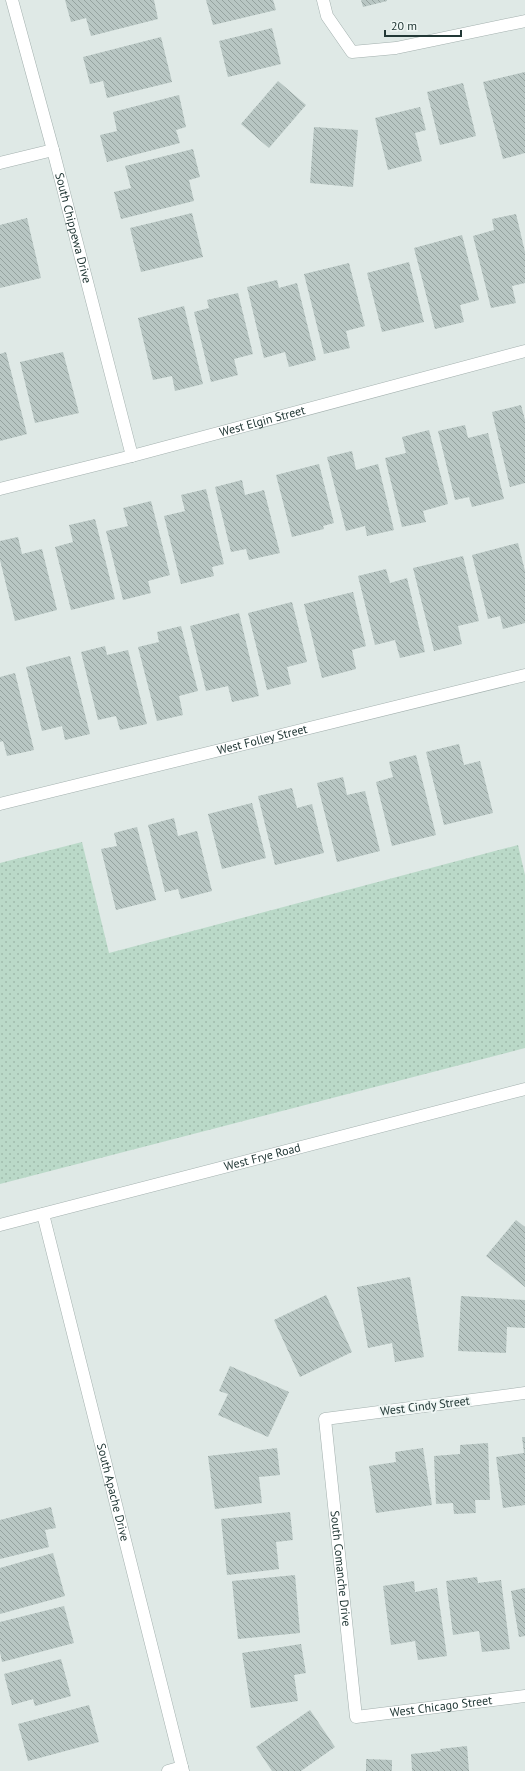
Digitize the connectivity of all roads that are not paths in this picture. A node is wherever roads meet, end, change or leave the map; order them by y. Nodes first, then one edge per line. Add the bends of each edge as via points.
1 (12, 0) edge
2 (323, 0) edge
3 (525, 21) edge
4 (53, 150) junction
5 (0, 163) edge
6 (525, 352) edge
7 (132, 456) junction
8 (0, 489) edge
9 (525, 675) edge
10 (0, 804) edge
11 (525, 1089) edge
12 (43, 1214) junction
13 (0, 1225) edge
14 (525, 1393) edge
15 (326, 1419) joint
16 (525, 1696) edge
17 (356, 1718) joint
18 (183, 1769) edge
19 (168, 1771) edge

1 - 4 street, South Chippewa Drive
2 - 3 street via 327,16 352,52 396,48
4 - 5 street
4 - 7 street, South Chippewa Drive
6 - 7 street, West Elgin Street
7 - 8 street, West Elgin Street
9 - 10 street, West Folley Street
11 - 12 street, West Frye Road
12 - 13 street, West Frye Road
12 - 18 street, South Apache Drive
14 - 15 street, West Cindy Street
15 - 17 street, South Comanche Drive
16 - 17 street, West Chicago Street
18 - 19 street

